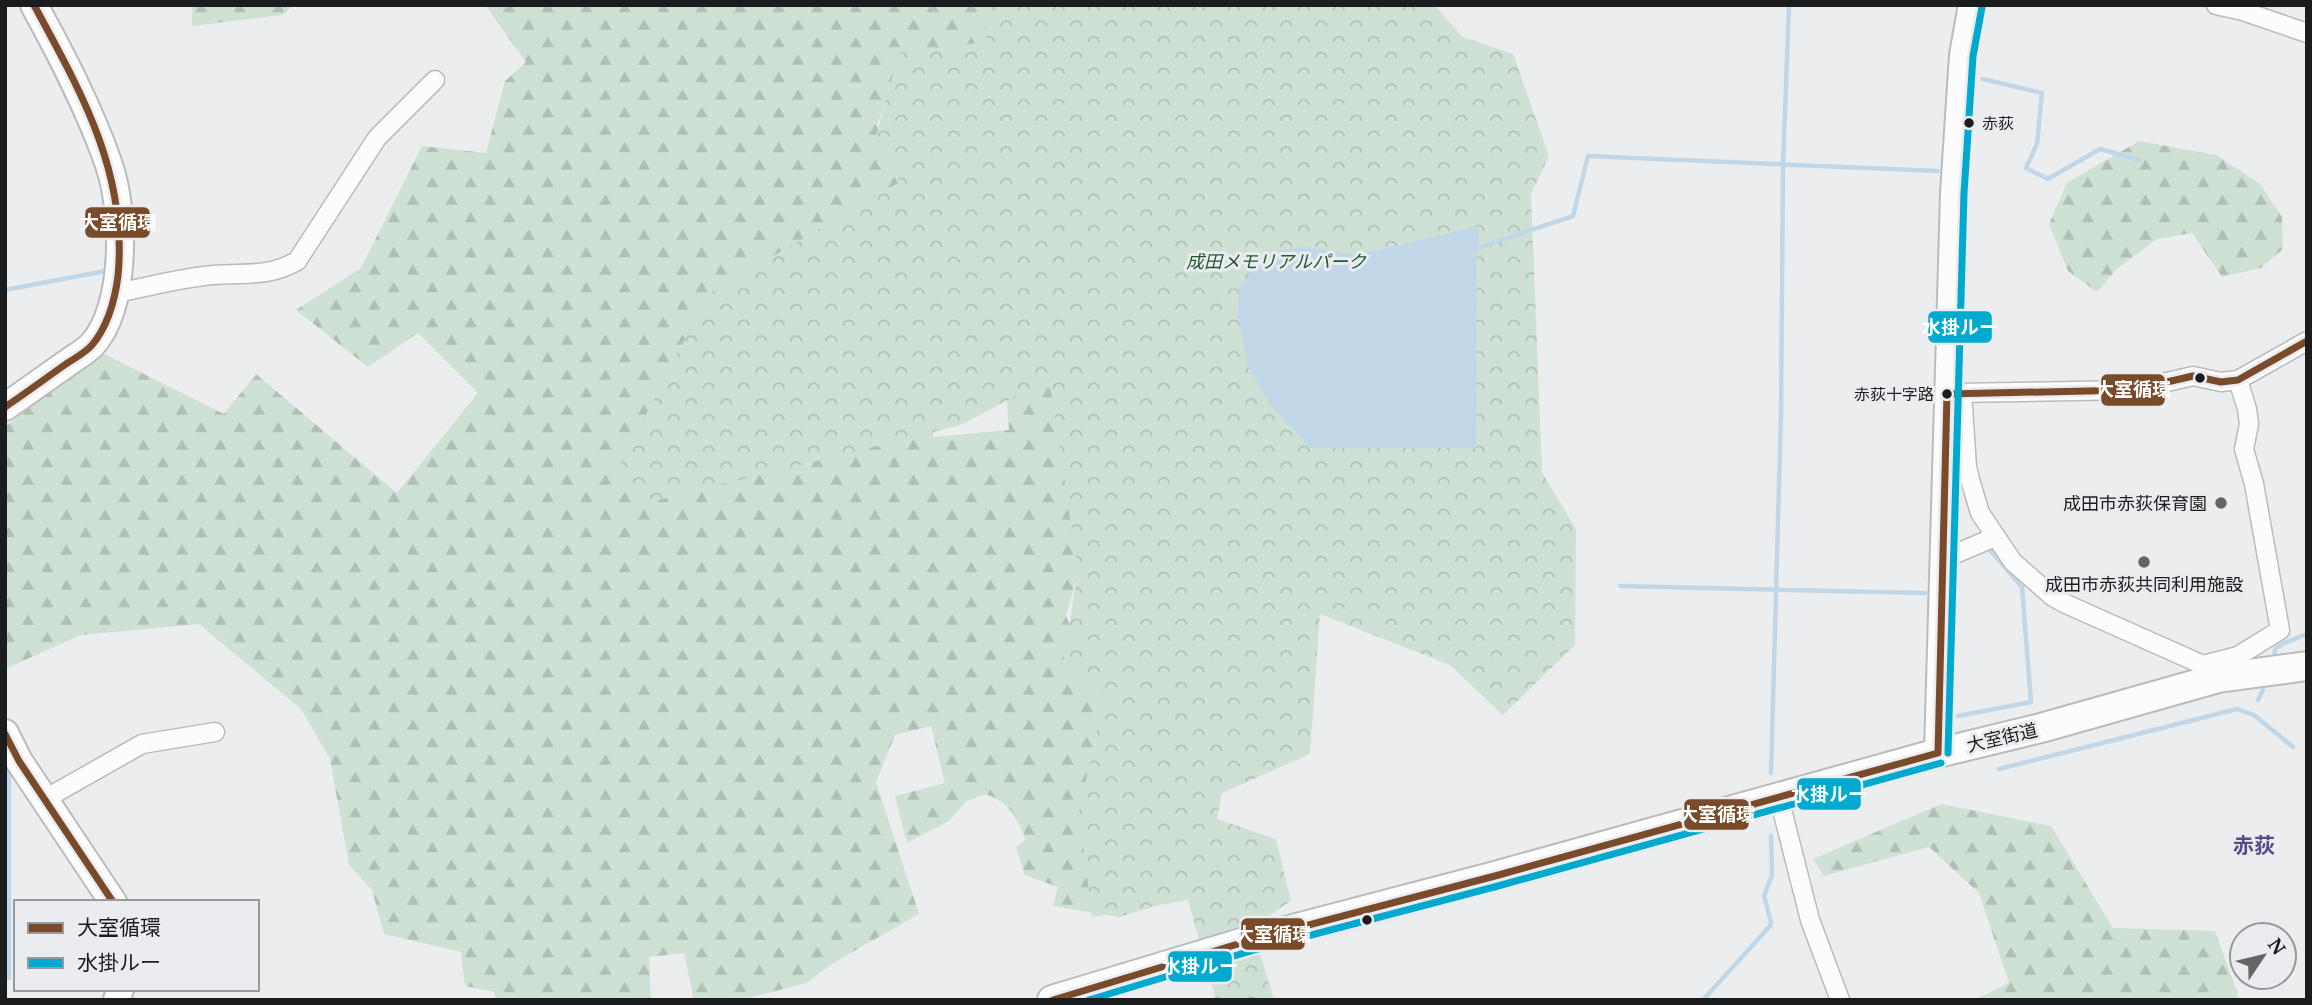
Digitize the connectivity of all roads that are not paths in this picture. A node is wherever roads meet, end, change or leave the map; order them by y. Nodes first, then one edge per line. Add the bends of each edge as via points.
1 (34, 5) edge
2 (1972, 5) edge
3 (2216, 5) edge
4 (2307, 33) edge
5 (435, 79) dead end
6 (116, 293) junction
7 (2307, 341) edge
8 (2238, 380) junction
9 (1954, 393) junction
10 (5, 407) edge
11 (1995, 537) junction
12 (1943, 559) junction
13 (2307, 666) edge
14 (2211, 671) junction
15 (215, 732) dead end
16 (5, 733) edge
17 (1938, 753) junction
18 (1779, 798) junction
19 (45, 799) junction
20 (112, 900) edge
21 (1052, 1000) edge
22 (1840, 1000) edge

1 - 6 street via 110,167 120,255
2 - 9 street via 1963,55 1954,193
3 - 4 street
5 - 6 street via 377,138 297,261 263,274 212,275
6 - 10 street via 104,328 91,346
7 - 8 street
8 - 9 street via 2193,376 2132,390
8 - 14 street via 2248,417 2244,449 2280,630
9 - 11 street via 1969,475 1980,513
9 - 12 street
11 - 12 street
11 - 14 street via 2013,562 2053,597
12 - 17 street
13 - 14 main road, 大室街道
14 - 17 main road, 大室街道 via 2041,728
15 - 19 street via 142,744
16 - 19 street
17 - 18 main road, 大室街道
18 - 21 main road, 大室街道 via 1251,940
18 - 22 street via 1810,920
19 - 20 street

